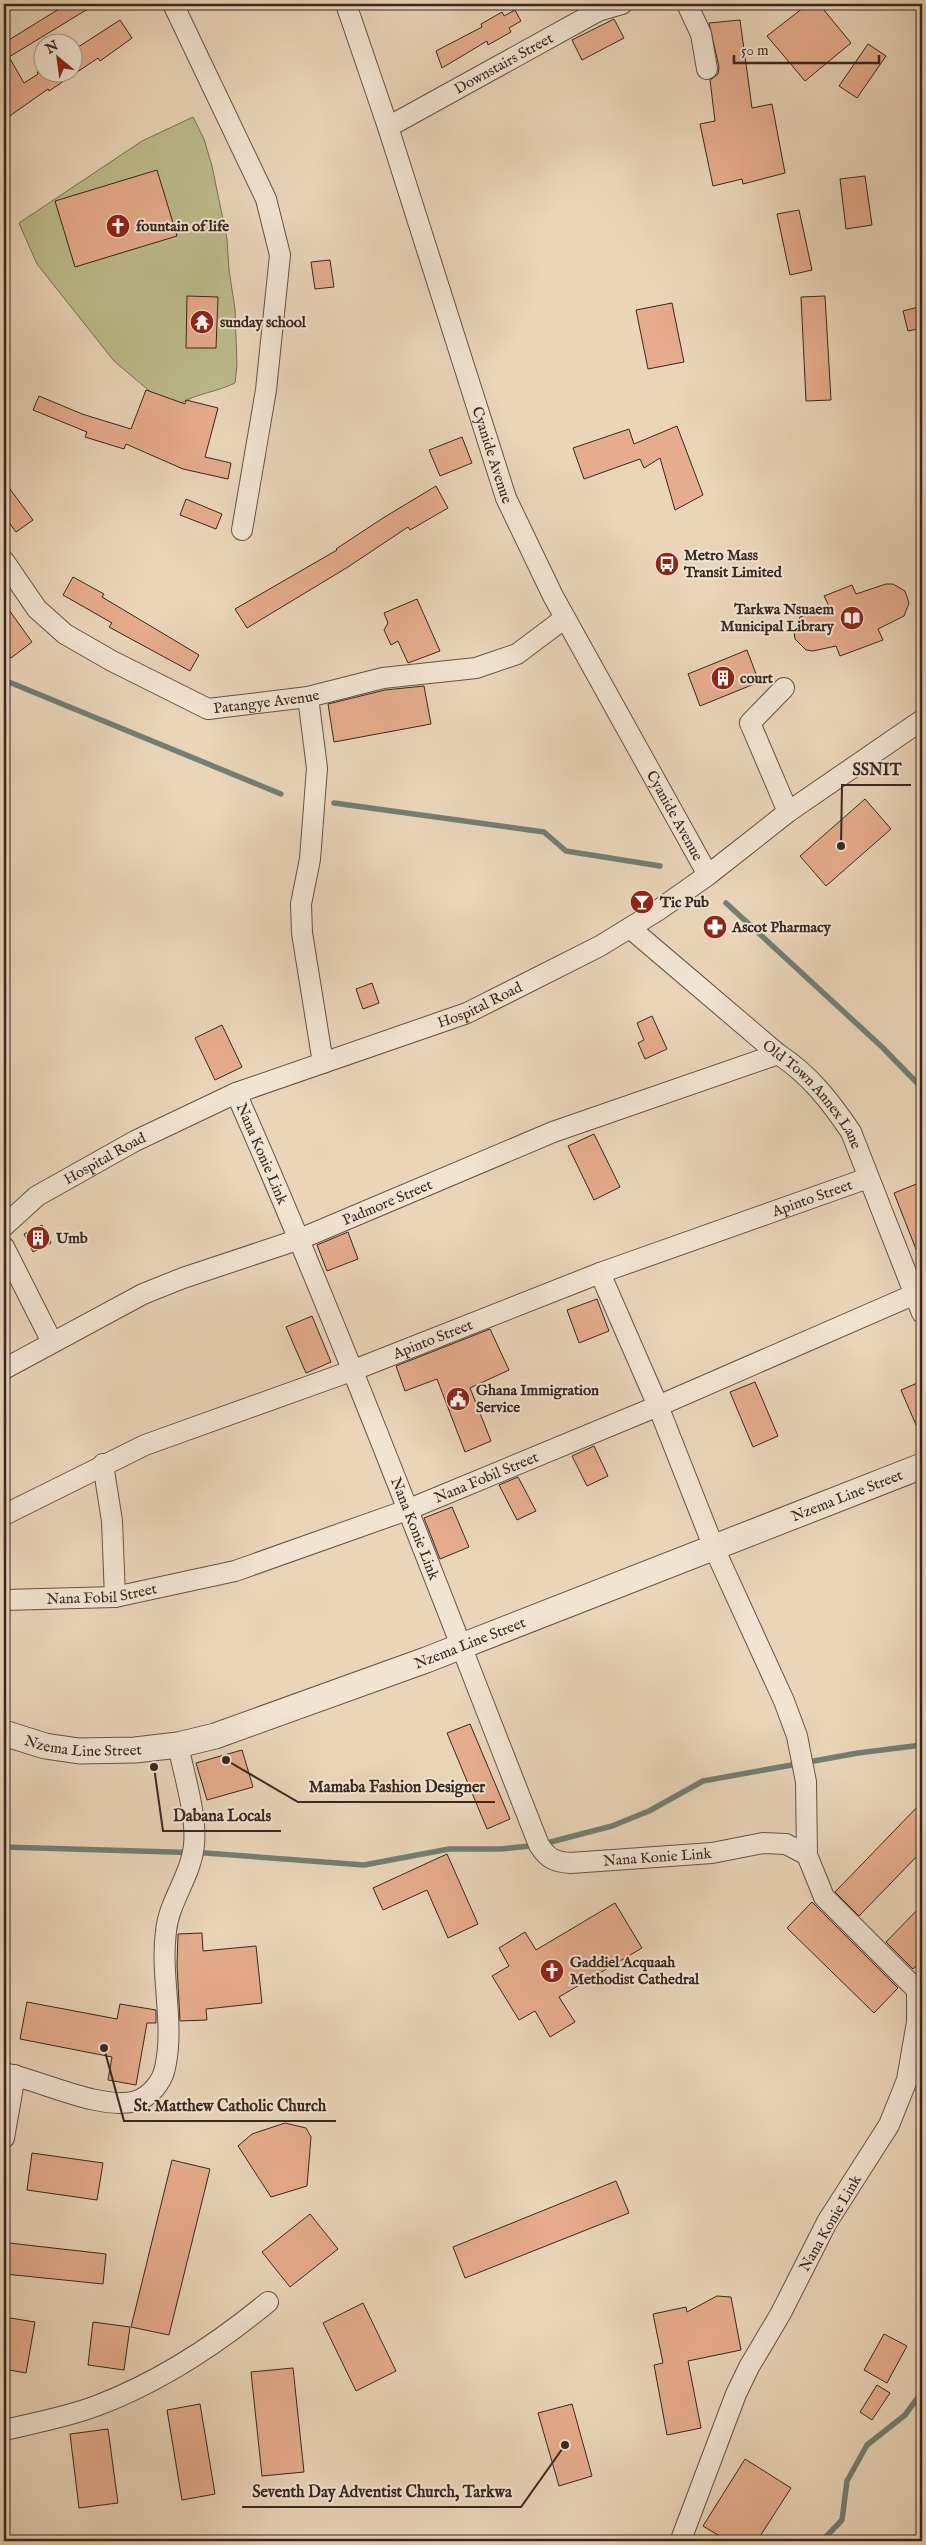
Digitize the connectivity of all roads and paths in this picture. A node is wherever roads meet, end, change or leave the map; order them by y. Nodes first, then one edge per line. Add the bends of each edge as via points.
1 (173, 4) edge
2 (346, 4) edge
3 (622, 4) edge
4 (687, 4) edge
5 (599, 7) edge
6 (707, 69) dead end
7 (388, 127) junction
8 (242, 530) dead end
9 (4, 561) edge
10 (565, 618) junction
11 (784, 688) dead end
12 (308, 697) junction
13 (922, 720) edge
14 (788, 812) junction
15 (708, 875) junction
16 (630, 928) junction
17 (778, 1054) junction
18 (323, 1063) junction
19 (236, 1093) junction
20 (868, 1178) junction
21 (4, 1226) edge
22 (300, 1238) junction
23 (4, 1247) edge
24 (600, 1272) junction
25 (919, 1300) edge
26 (52, 1342) junction
27 (4, 1369) edge
28 (354, 1370) junction
29 (658, 1406) junction
30 (103, 1464) junction
31 (922, 1466) edge
32 (407, 1510) junction
33 (4, 1515) edge
34 (714, 1548) junction
35 (115, 1597) junction
36 (4, 1600) edge
37 (460, 1645) junction
38 (4, 1733) edge
39 (178, 1744) junction
40 (807, 1855) junction
41 (9, 2074) edge
42 (4, 2138) edge
43 (268, 2302) dead end
44 (4, 2430) edge
45 (683, 2541) edge

1 - 8 street via 266,199 280,255 266,390
2 - 7 street, Cyanide Avenue
3 - 5 street, Downstairs Street
4 - 6 street via 701,34
5 - 7 street, Downstairs Street
7 - 10 street, Cyanide Avenue via 506,498
9 - 12 street, Patangye Avenue via 37,609 65,634 208,709
10 - 12 street, Patangye Avenue via 517,654 476,668 383,678
10 - 15 street, Cyanide Avenue
11 - 14 street via 750,723
12 - 18 street via 317,768 310,859 301,904 302,933
13 - 14 street, Hospital Road
14 - 15 street, Hospital Road
15 - 16 street, Hospital Road
16 - 17 street, Old Town Annex Lane
16 - 18 street, Hospital Road via 467,1013
17 - 20 street, Old Town Annex Lane via 798,1067 834,1108 851,1132
17 - 22 street, Padmore Street via 553,1132
18 - 19 street, Hospital Road
19 - 21 street, Hospital Road via 135,1141 37,1196
19 - 22 street, Nana Konie Link
20 - 24 street, Apinto Street
20 - 25 street, Old Town Annex Lane
22 - 26 street, Padmore Street via 143,1294
22 - 28 street, Nana Konie Link
23 - 26 street
24 - 28 street, Apinto Street
24 - 29 street
25 - 29 street, Nana Fobil Street
26 - 27 street, Padmore Street
28 - 30 street, Apinto Street via 145,1445
28 - 32 street, Nana Konie Link
29 - 32 street, Nana Fobil Street
29 - 34 street
30 - 33 street, Apinto Street
30 - 35 street via 112,1521
31 - 34 street, Nzema Line Street
32 - 35 street, Nana Fobil Street via 235,1571
32 - 37 street, Nana Konie Link
34 - 37 street, Nzema Line Street
34 - 40 street via 797,1736 806,1782
35 - 36 street, Nana Fobil Street
37 - 39 street, Nzema Line Street via 304,1706 215,1736
37 - 40 street, Nana Konie Link via 539,1846 555,1862 609,1862 712,1853 763,1843 786,1844
38 - 39 street, Nzema Line Street via 44,1746 79,1751 135,1750
39 - 41 street via 194,1826 194,1846 166,1931 167,2038 165,2068 160,2080 154,2090 136,2101 110,2102
40 - 45 street, Nana Konie Link via 824,1897 917,1990 917,2022 907,2080 889,2125 827,2222 781,2313 749,2367 736,2394
41 - 42 street
43 - 44 street via 233,2331 166,2374 95,2406

